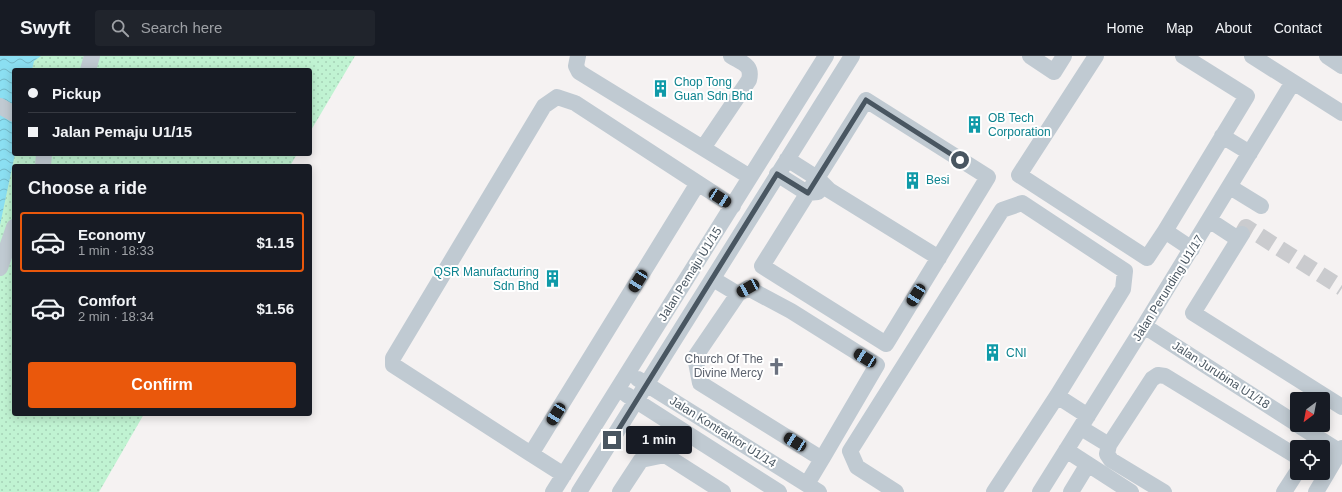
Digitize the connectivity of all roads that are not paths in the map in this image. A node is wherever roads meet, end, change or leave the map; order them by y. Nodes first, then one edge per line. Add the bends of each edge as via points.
1 (92, 56) edge
2 (578, 56) edge
3 (731, 56) edge
4 (826, 56) edge
5 (852, 56) edge
6 (1030, 56) edge
7 (1064, 56) edge
8 (1096, 56) edge
9 (1183, 56) edge
10 (1252, 56) edge
11 (1327, 56) edge
12 (1342, 66) edge
13 (89, 68) edge
14 (1293, 82) junction
15 (0, 106) edge
16 (12, 113) edge
17 (1342, 113) edge
18 (1222, 136) junction
19 (703, 148) junction
20 (1250, 153) junction
21 (787, 159) junction
22 (777, 174) junction
23 (750, 177) junction
24 (817, 178) junction
25 (698, 183) junction
26 (1230, 187) junction
27 (829, 190) junction
28 (808, 193) junction
29 (733, 206) junction
30 (1261, 206) dead end
31 (1209, 220) junction
32 (1165, 231) junction
33 (12, 233) edge
34 (1192, 249) junction
35 (939, 258) junction
36 (0, 268) edge
37 (713, 279) junction
38 (738, 294) junction
39 (1144, 326) junction
40 (628, 373) junction
41 (646, 384) junction
42 (617, 389) junction
43 (1057, 396) junction
44 (636, 401) junction
45 (1342, 407) edge
46 (1290, 420) edge
47 (1084, 422) junction
48 (1310, 432) edge
49 (1109, 445) junction
50 (1066, 450) junction
51 (1341, 451) edge
52 (1290, 452) edge
53 (532, 454) junction
54 (822, 458) junction
55 (1088, 464) junction
56 (564, 475) junction
57 (1292, 480) edge
58 (762, 488) edge
59 (813, 488) edge
60 (553, 492) edge
61 (579, 492) edge
62 (620, 492) edge
63 (723, 492) edge
64 (779, 492) edge
65 (896, 492) edge
66 (994, 492) edge
67 (1040, 492) edge
68 (1071, 492) edge
69 (1131, 492) edge
70 (1164, 492) edge
71 (1284, 492) edge
72 (1316, 492) edge

1 - 13 street
2 - 19 street via 576,66 579,72
3 - 19 street via 748,67 749,80
4 - 23 street, Jalan Pemaju U1/15
5 - 21 street, Jalan Pemaju U1/15
6 - 7 street via 1054,72
8 - 32 street via 1019,175 1147,258
9 - 18 street via 1247,96
10 - 14 street
11 - 12 street
14 - 17 street
14 - 20 street, Jalan Perunding U1/17
15 - 16 street
18 - 20 street
18 - 32 street
19 - 23 street
20 - 26 street, Jalan Perunding U1/17
21 - 22 street, Jalan Pemaju U1/15
21 - 24 street
22 - 28 street
22 - 37 street, Jalan Pemaju U1/15
23 - 29 street, Jalan Pemaju U1/15
24 - 27 street
24 - 28 street
24 - 35 street via 866,100 988,177
25 - 29 street
25 - 53 street
25 - 53 street via 576,103 557,97 544,106 393,358 393,365 397,369
26 - 30 street
26 - 31 street, Jalan Perunding U1/17
27 - 28 street
27 - 35 street
28 - 35 street via 762,266 886,344
29 - 40 street, Jalan Pemaju U1/15
31 - 34 street, Jalan Perunding U1/17
31 - 45 street via 1240,236 1193,313
32 - 34 street
33 - 36 street
34 - 39 street, Jalan Perunding U1/17
37 - 38 street
37 - 41 street, Jalan Pemaju U1/15
38 - 54 street via 695,357 700,382
38 - 54 street via 748,288 791,311 877,365
39 - 46 street, Jalan Jurubina U1/18
39 - 47 street, Jalan Perunding U1/17
40 - 41 street, Jalan Kontraktor U1/14
40 - 42 street, Jalan Pemaju U1/15
41 - 44 street, Jalan Pemaju U1/15
41 - 59 street, Jalan Kontraktor U1/14
42 - 44 street, Jalan Kontraktor U1/14
42 - 56 street, Jalan Pemaju U1/15
43 - 47 street
43 - 65 street via 1123,289 1125,271 1022,203 1002,210 850,451 857,467
43 - 66 street
44 - 58 street, Jalan Kontraktor U1/14
44 - 61 street, Jalan Pemaju U1/15
47 - 49 street
47 - 50 street, Jalan Perunding U1/17
48 - 51 street, Jalan Jurubina U1/18
49 - 52 street via 1152,379 1158,375 1165,376
49 - 70 street via 1107,454 1111,460
50 - 55 street
50 - 67 street, Jalan Perunding U1/17
51 - 72 street
53 - 56 street
54 - 59 street
55 - 68 street
55 - 69 street
56 - 60 street, Jalan Pemaju U1/15
57 - 71 street
58 - 64 street, Jalan Kontraktor U1/14
62 - 63 street via 641,460 665,455

